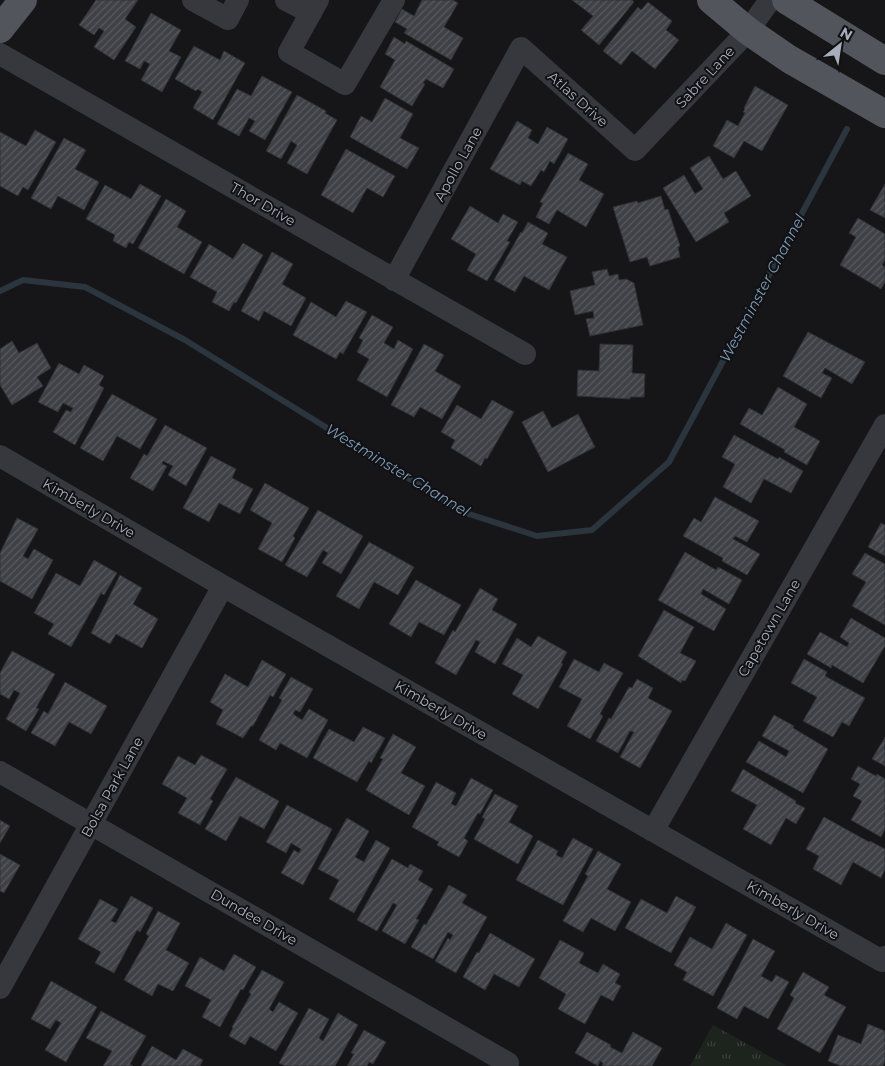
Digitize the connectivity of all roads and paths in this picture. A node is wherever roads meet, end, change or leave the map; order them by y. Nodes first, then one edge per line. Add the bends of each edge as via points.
1 (193, 0) edge
2 (238, 0) edge
3 (286, 0) edge
4 (394, 0) edge
5 (711, 0) edge
6 (770, 0) edge
7 (786, 0) edge
8 (314, 7) edge
9 (748, 30) junction
10 (521, 48) joint
11 (0, 54) edge
12 (885, 61) edge
13 (885, 114) edge
14 (636, 150) joint
15 (394, 280) junction
16 (525, 354) dead end
17 (885, 425) edge
18 (0, 456) edge
19 (224, 586) junction
20 (0, 772) edge
21 (91, 824) junction
22 (654, 831) junction
23 (884, 959) edge
24 (0, 988) edge
25 (508, 1063) dead end

1 - 2 street via 228,19
3 - 8 street
4 - 8 street via 345,84 289,52
5 - 9 main road
6 - 9 street, Sabre Lane
7 - 12 main road
9 - 13 main road via 789,59
9 - 14 street, Sabre Lane
10 - 14 street, Atlas Drive
10 - 15 street, Apollo Lane
11 - 15 street, Thor Drive
15 - 16 street, Thor Drive
17 - 22 street, Capetown Lane
18 - 19 street, Kimberly Drive
19 - 21 street, Bolsa Park Lane
19 - 22 street, Kimberly Drive
20 - 21 street, Dundee Drive
21 - 24 street, Bolsa Park Lane
21 - 25 street, Dundee Drive
22 - 23 street, Kimberly Drive

